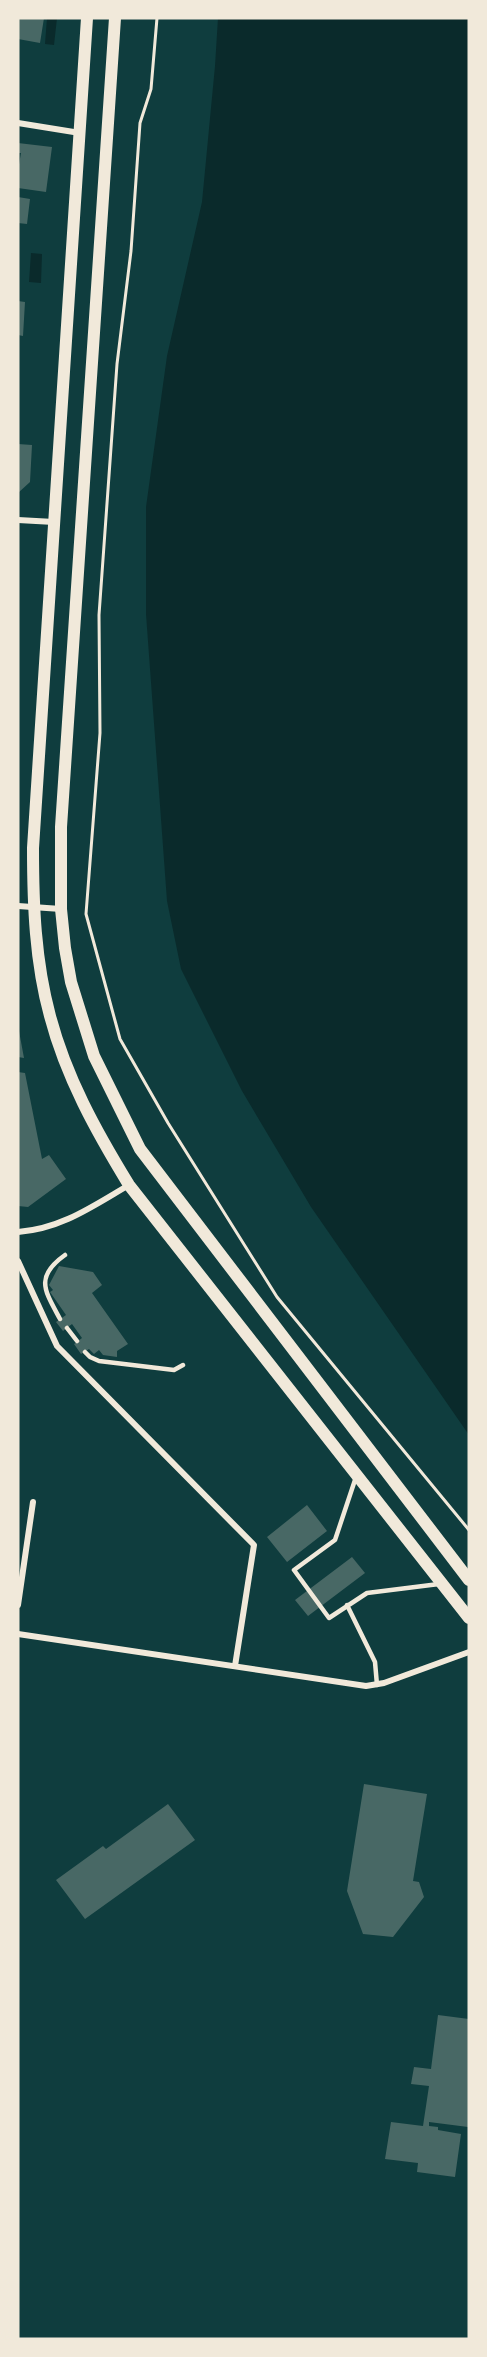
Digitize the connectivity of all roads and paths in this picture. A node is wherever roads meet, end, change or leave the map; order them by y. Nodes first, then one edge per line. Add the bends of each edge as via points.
1 (87, 18) edge
2 (116, 18) edge
3 (157, 18) edge
4 (18, 123) edge
5 (80, 133) junction
6 (18, 520) edge
7 (54, 522) junction
8 (18, 906) edge
9 (33, 908) junction
10 (61, 909) junction
11 (129, 1185) junction
12 (18, 1232) edge
13 (65, 1255) dead end
14 (18, 1261) edge
15 (60, 1319) dead end
16 (67, 1328) dead end
17 (77, 1341) dead end
18 (85, 1352) dead end
19 (183, 1365) dead end
20 (357, 1474) junction
21 (33, 1502) dead end
22 (469, 1530) edge
23 (469, 1580) edge
24 (442, 1584) junction
25 (18, 1605) edge
26 (347, 1605) junction
27 (469, 1618) edge
28 (18, 1634) edge
29 (469, 1652) edge
30 (235, 1666) junction
31 (376, 1685) junction

1 - 5 main road
2 - 10 main road via 65,758
3 - 22 path via 151,89 140,123 131,250 117,364 99,615 100,734 86,914 120,1039 168,1124 277,1297
4 - 5 street
5 - 7 main road
6 - 7 street
7 - 9 main road via 34,831
8 - 9 street
9 - 10 street
9 - 11 main road via 50,1015 71,1079 95,1130
10 - 23 main road via 71,982 94,1056 140,1149
11 - 12 street via 67,1221
11 - 20 main road
13 - 15 lane via 54,1263 44,1280 45,1292
14 - 30 street via 57,1346 254,1545
16 - 17 lane
18 - 19 lane via 99,1361 174,1370
20 - 24 main road
20 - 26 lane via 335,1540 294,1570 329,1617
21 - 25 street
24 - 26 lane via 367,1593
24 - 27 main road
26 - 31 lane via 375,1662
28 - 30 street
29 - 31 street
30 - 31 street via 351,1685

